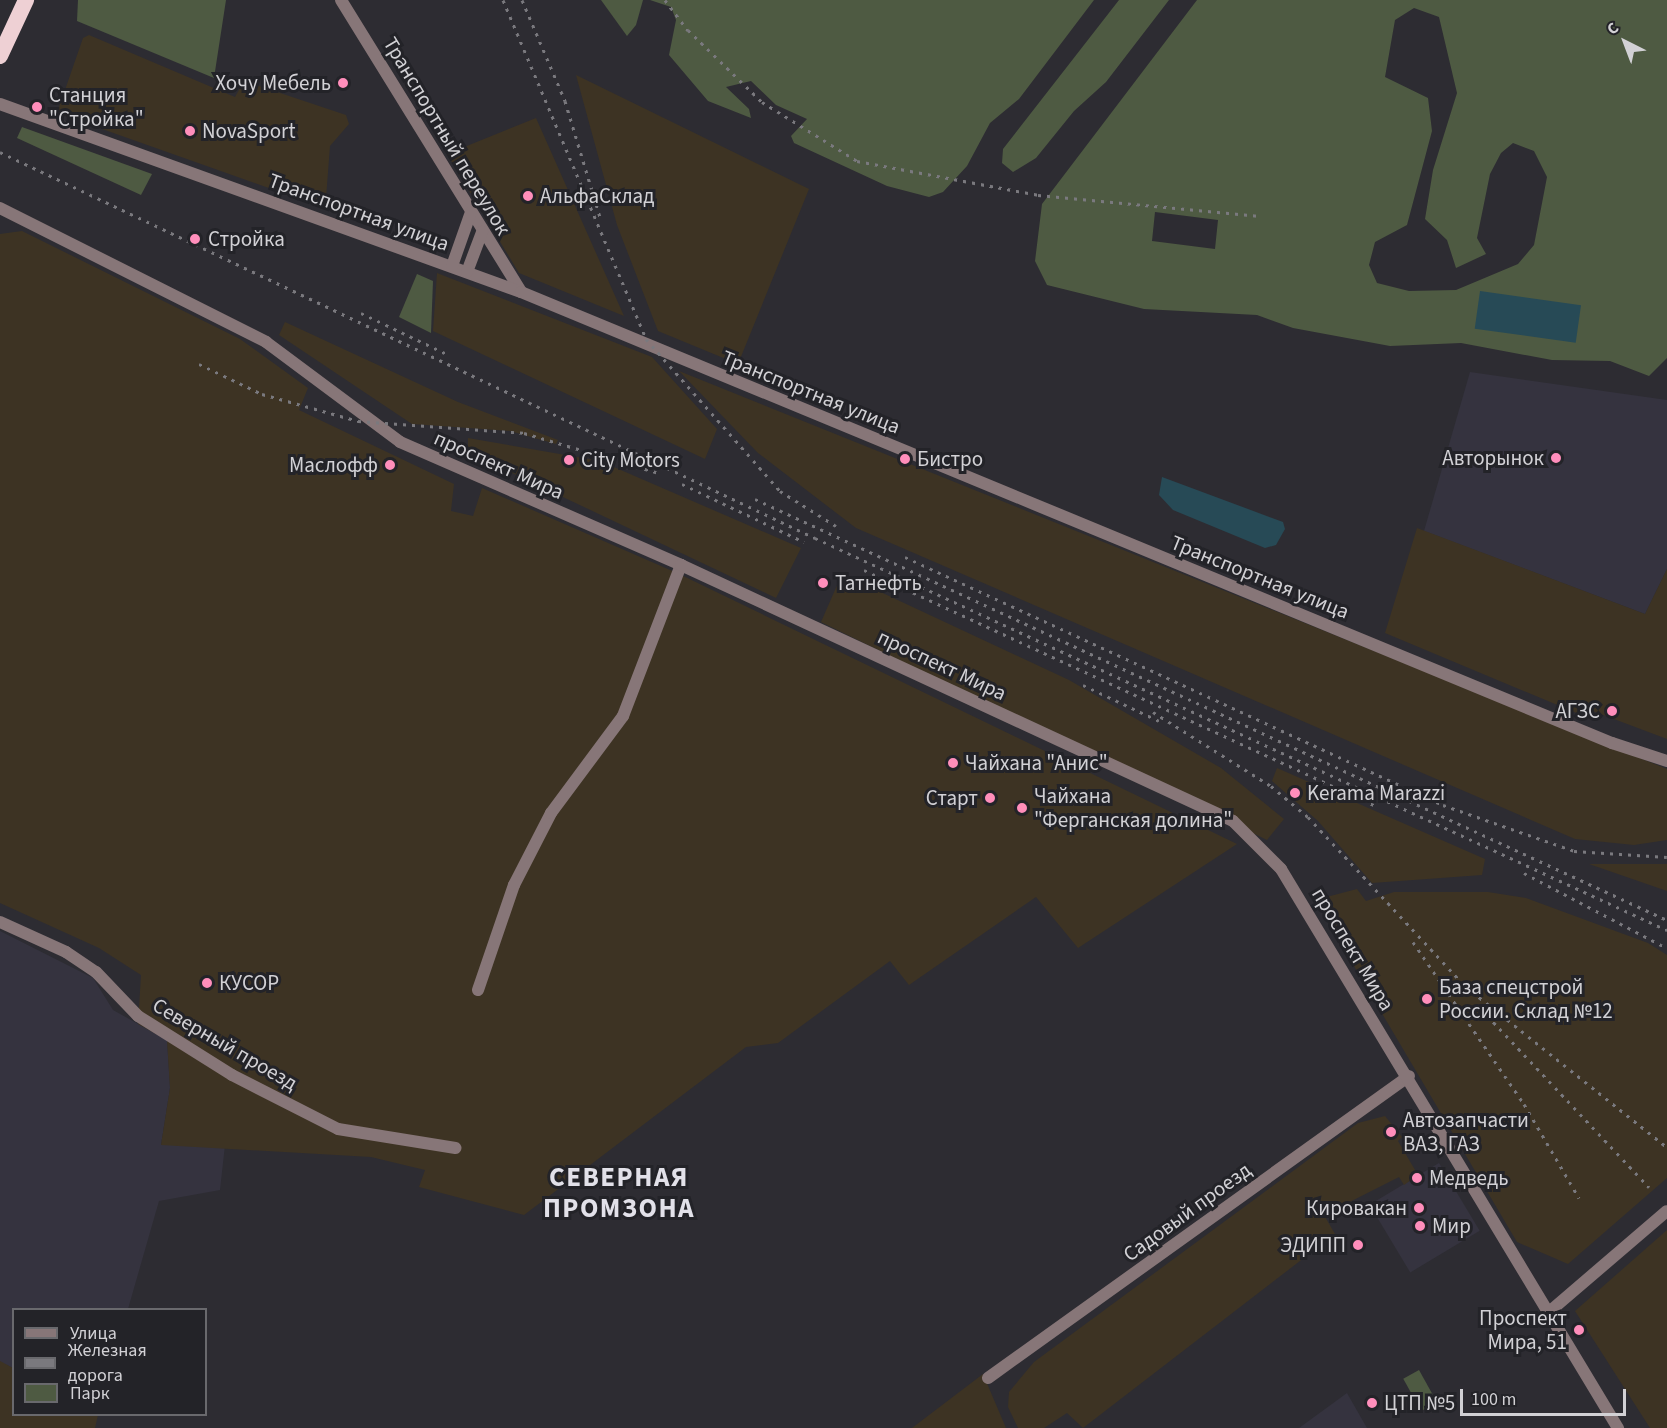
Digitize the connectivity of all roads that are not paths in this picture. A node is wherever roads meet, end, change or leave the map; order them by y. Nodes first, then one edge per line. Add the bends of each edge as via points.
1 (26, 0) edge
2 (340, 0) edge
3 (3, 51) edge
4 (0, 104) edge
5 (0, 208) edge
6 (471, 212) junction
7 (482, 232) junction
8 (452, 266) junction
9 (467, 272) junction
10 (521, 292) junction
11 (681, 565) junction
12 (1667, 761) edge
13 (0, 922) edge
14 (478, 990) dead end
15 (1408, 1076) junction
16 (455, 1148) dead end
17 (1667, 1211) edge
18 (1549, 1312) junction
19 (988, 1378) dead end
20 (1618, 1428) edge

1 - 3 highway
2 - 6 street, Транспортный переулок
4 - 8 street, Транспортная улица
5 - 11 street, проспект Мира via 266,342 400,442
6 - 7 street, Транспортный переулок
6 - 8 street
7 - 9 street
7 - 10 street, Транспортный переулок
8 - 9 street, Транспортная улица
9 - 10 street, Транспортная улица
10 - 12 street, Транспортная улица via 1590,734
11 - 14 street via 622,716 551,813 514,885
11 - 15 street, проспект Мира via 1233,821 1281,868
13 - 16 street, Северный проезд via 66,952 96,972 138,1016 232,1075 327,1123
15 - 18 street, проспект Мира
15 - 19 street, Садовый проезд
17 - 18 street
18 - 20 street, проспект Мира

